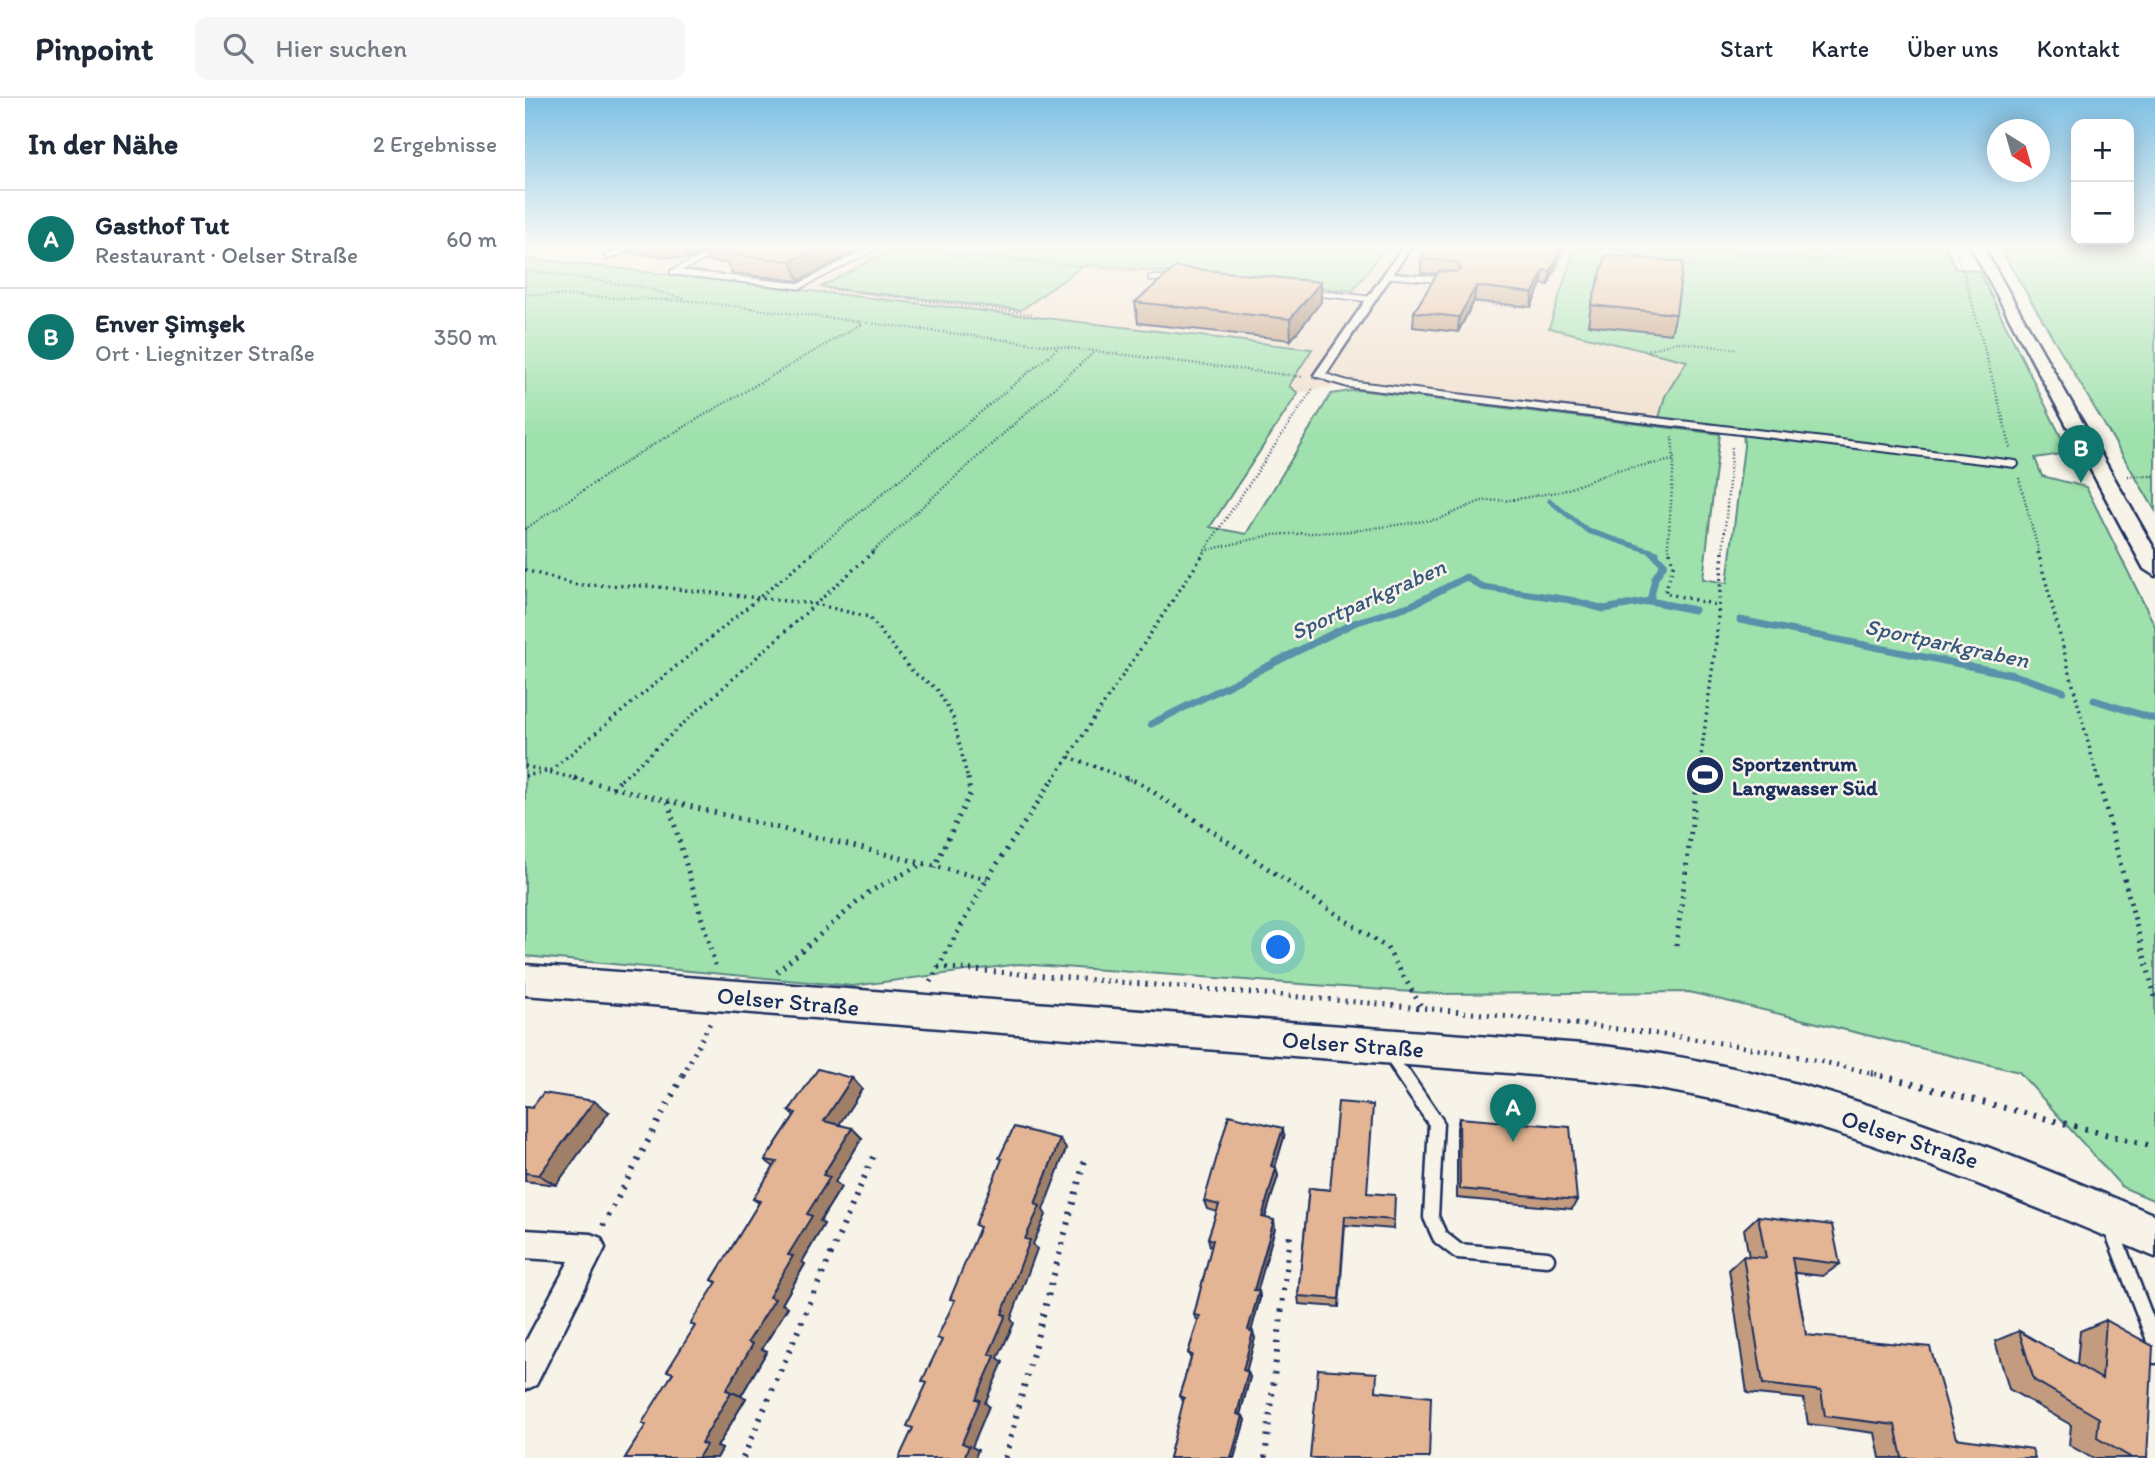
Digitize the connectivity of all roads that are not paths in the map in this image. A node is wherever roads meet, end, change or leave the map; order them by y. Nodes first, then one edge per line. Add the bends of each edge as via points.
1 (1364, 308) edge
2 (2011, 308) edge
3 (1319, 375) joint
4 (2015, 464) road end
5 (2155, 569) edge
6 (525, 980) edge
7 (1396, 1047) junction
8 (2105, 1214) junction
9 (2155, 1236) edge
10 (525, 1244) edge
11 (1547, 1259) dead end
12 (2155, 1356) edge
13 (525, 1374) edge

1 - 3 street
2 - 5 main road
3 - 4 lane via 1348,384
6 - 7 main road, Oelser Straße
7 - 8 main road, Oelser Straße via 1599,1063 1719,1084 1905,1137
7 - 11 lane via 1395,1063 1436,1123 1431,1217 1440,1237 1458,1251
8 - 9 main road, Oelser Straße
8 - 12 lane via 2153,1337
10 - 13 street via 591,1248

